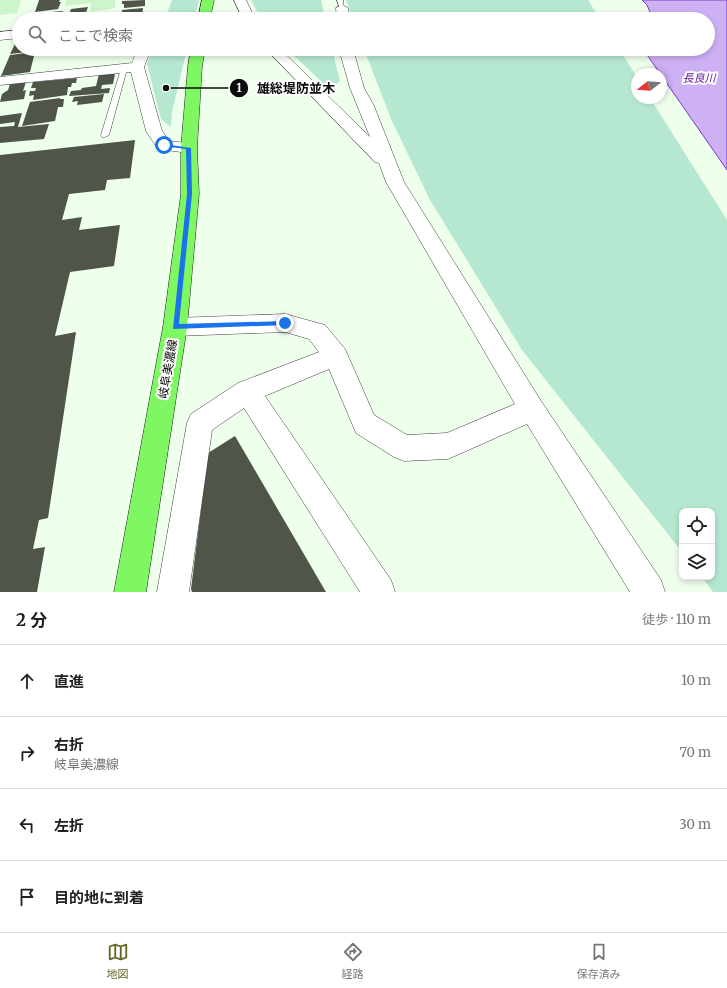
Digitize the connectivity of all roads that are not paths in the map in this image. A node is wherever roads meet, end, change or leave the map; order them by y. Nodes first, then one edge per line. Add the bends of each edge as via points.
1 (208, 0) edge
2 (240, 0) edge
3 (205, 12) edge
4 (246, 12) edge
5 (12, 35) edge
6 (0, 36) edge
7 (139, 56) edge
8 (197, 56) edge
9 (280, 56) edge
10 (348, 56) edge
11 (131, 68) junction
12 (0, 81) edge
13 (105, 135) dead end
14 (189, 148) junction
15 (386, 163) junction
16 (175, 327) junction
17 (336, 356) junction
18 (247, 390) junction
19 (532, 409) junction
20 (130, 592) edge
21 (173, 592) edge
22 (379, 592) edge
23 (649, 592) edge

1 - 3 main road
2 - 4 street
5 - 6 street
7 - 11 street
8 - 14 main road, 岐阜美濃線
9 - 15 street
10 - 15 street via 357,88
11 - 12 street
11 - 13 lane
11 - 14 street via 154,131 164,145
14 - 16 main road, 岐阜美濃線 via 190,194
15 - 19 street
16 - 17 street via 285,323 318,332
16 - 20 main road, 岐阜美濃線
17 - 18 street
17 - 19 street via 365,424 404,448 448,446
18 - 21 street via 200,423
18 - 22 street
19 - 23 street

